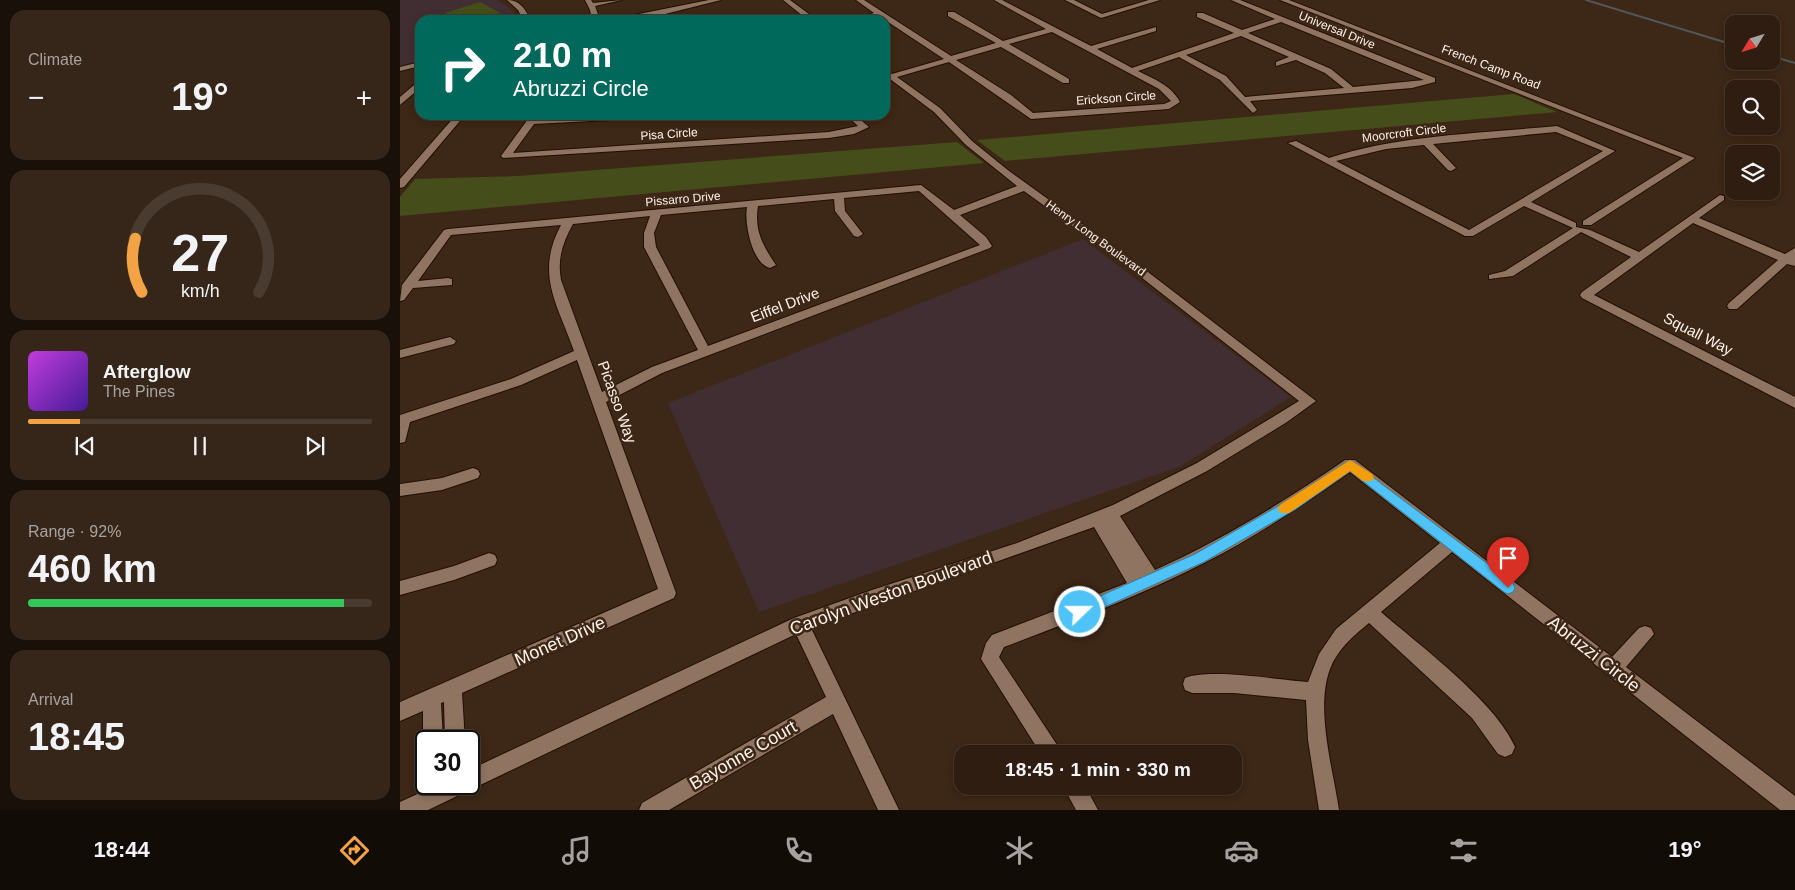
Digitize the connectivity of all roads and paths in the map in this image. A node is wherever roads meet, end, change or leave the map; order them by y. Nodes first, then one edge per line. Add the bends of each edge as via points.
1 (510, 0) edge
2 (619, 0) edge
3 (718, 0) edge
4 (786, 0) edge
5 (859, 0) edge
6 (998, 0) edge
7 (1068, 0) edge
8 (1157, 0) edge
9 (1234, 0) edge
10 (1283, 0) edge
11 (590, 2) edge
12 (880, 14) joint
13 (951, 14) dead end
14 (524, 15) edge
15 (594, 15) edge
16 (650, 15) edge
17 (806, 15) edge
18 (876, 15) edge
19 (1200, 15) dead end
20 (1282, 19) junction
21 (890, 20) edge
22 (1053, 29) junction
23 (1153, 29) dead end
24 (1241, 33) junction
25 (1002, 44) junction
26 (1090, 49) junction
27 (1179, 54) junction
28 (1296, 57) junction
29 (950, 59) junction
30 (1279, 64) dead end
31 (415, 65) edge
32 (400, 68) edge
33 (1131, 71) junction
34 (890, 75) edge
35 (890, 78) edge
36 (1066, 81) dead end
37 (415, 88) edge
38 (1351, 90) junction
39 (1246, 100) junction
40 (400, 102) edge
41 (1253, 110) dead end
42 (456, 120) edge
43 (533, 120) edge
44 (856, 120) edge
45 (1426, 142) junction
46 (1293, 143) dead end
47 (1328, 161) junction
48 (1451, 168) dead end
49 (404, 175) edge
50 (400, 185) edge
51 (1024, 187) junction
52 (921, 188) joint
53 (839, 196) junction
54 (1720, 198) dead end
55 (1527, 201) junction
56 (753, 205) junction
57 (656, 214) junction
58 (952, 214) junction
59 (1693, 219) junction
60 (568, 222) junction
61 (1582, 226) junction
62 (448, 232) joint
63 (858, 234) dead end
64 (1642, 254) junction
65 (1792, 257) edge
66 (770, 265) dead end
67 (1493, 278) dead end
68 (448, 282) dead end
69 (408, 285) junction
70 (1586, 295) joint
71 (400, 297) edge
72 (1733, 306) dead end
73 (450, 341) dead end
74 (705, 352) junction
75 (582, 353) junction
76 (400, 354) edge
77 (599, 400) junction
78 (1309, 401) joint
79 (1795, 403) edge
80 (402, 420) edge
81 (400, 438) edge
82 (473, 474) dead end
83 (400, 490) edge
84 (1103, 516) junction
85 (1451, 543) junction
86 (489, 560) dead end
87 (1145, 584) junction
88 (400, 588) edge
89 (668, 593) joint
90 (1369, 612) junction
91 (800, 624) junction
92 (1644, 634) dead end
93 (1613, 669) junction
94 (1192, 684) dead end
95 (453, 689) junction
96 (1316, 692) junction
97 (432, 698) junction
98 (837, 701) junction
99 (400, 712) edge
100 (433, 730) edge
101 (455, 730) edge
102 (1047, 745) edge
103 (1504, 747) dead end
104 (480, 774) edge
105 (427, 795) edge
106 (1079, 795) edge
107 (1785, 806) edge
108 (405, 810) edge
109 (649, 810) edge
110 (889, 810) edge
111 (1088, 810) edge
112 (1329, 810) edge

1 - 14 street
2 - 11 street
3 - 16 street
4 - 17 street
5 - 12 street, Erickson Circle
6 - 22 street, Erickson Circle
7 - 8 street via 1101,16
9 - 20 street, Universal Drive
10 - 61 street, French Camp Road via 1690,158
11 - 15 street
12 - 18 street
13 - 25 street
19 - 24 street
20 - 24 street
20 - 38 street, Universal Drive via 1432,80 1412,85
21 - 29 street, Erickson Circle
22 - 25 street
22 - 26 street, Erickson Circle
23 - 26 street
24 - 27 street
24 - 28 street
25 - 29 street
25 - 36 street
26 - 33 street, Erickson Circle
27 - 33 street
27 - 39 street via 1223,78
28 - 30 street
28 - 38 street via 1335,75
29 - 33 street, Erickson Circle via 1031,116 1166,107 1176,102 1168,92
29 - 34 street
31 - 32 street
35 - 51 street, Henry Long Boulevard via 936,110 969,143
37 - 40 street
38 - 39 street
39 - 41 street
42 - 49 street
43 - 44 street, Pisa Circle via 506,156 829,135 864,127
45 - 47 street, Moorcroft Circle via 1370,148
45 - 48 street
45 - 55 street, Moorcroft Circle via 1556,130 1610,151
46 - 47 street
47 - 55 street, Moorcroft Circle via 1469,234
49 - 50 street
51 - 58 street
51 - 78 street, Henry Long Boulevard via 1127,261
52 - 53 street, Pissarro Drive
52 - 58 street
53 - 56 street, Pissarro Drive
53 - 63 street via 840,211
54 - 59 street
55 - 61 street
56 - 57 street, Pissarro Drive
56 - 66 street via 750,215 752,233
57 - 60 street, Pissarro Drive
57 - 74 street via 649,233 650,246
58 - 74 street, Eiffel Drive via 986,246
59 - 64 street
59 - 65 street
60 - 62 street, Pissarro Drive
60 - 75 street, Picasso Way via 554,252 554,272
61 - 64 street
61 - 67 street via 1509,274
62 - 69 street
64 - 70 street
65 - 72 street
68 - 69 street
69 - 71 street
70 - 79 street, Squall Way
73 - 76 street
74 - 77 street, Eiffel Drive via 641,377
75 - 77 street, Picasso Way
75 - 80 street via 516,382
77 - 89 street, Picasso Way
78 - 84 street, Carolyn Weston Boulevard via 1211,463
80 - 81 street
82 - 83 street via 442,484
84 - 87 street
84 - 91 street, Carolyn Weston Boulevard
85 - 87 street, Abruzzi Circle via 1350,464 1248,531
85 - 90 street
85 - 93 street, Abruzzi Circle
86 - 88 street
87 - 102 street, Abruzzi Circle via 1049,624 1009,635 992,649 990,659 995,670
89 - 95 street, Monet Drive
90 - 96 street via 1336,642 1319,673
90 - 103 street via 1479,711
91 - 98 street
91 - 104 street, Carolyn Weston Boulevard
92 - 93 street
93 - 107 street, Abruzzi Circle
94 - 96 street via 1234,684
95 - 97 street, Monet Drive
95 - 101 street
96 - 112 street
97 - 99 street, Monet Drive
97 - 100 street
98 - 109 street, Bayonne Court
98 - 110 street
105 - 108 street, Carolyn Weston Boulevard
106 - 111 street

